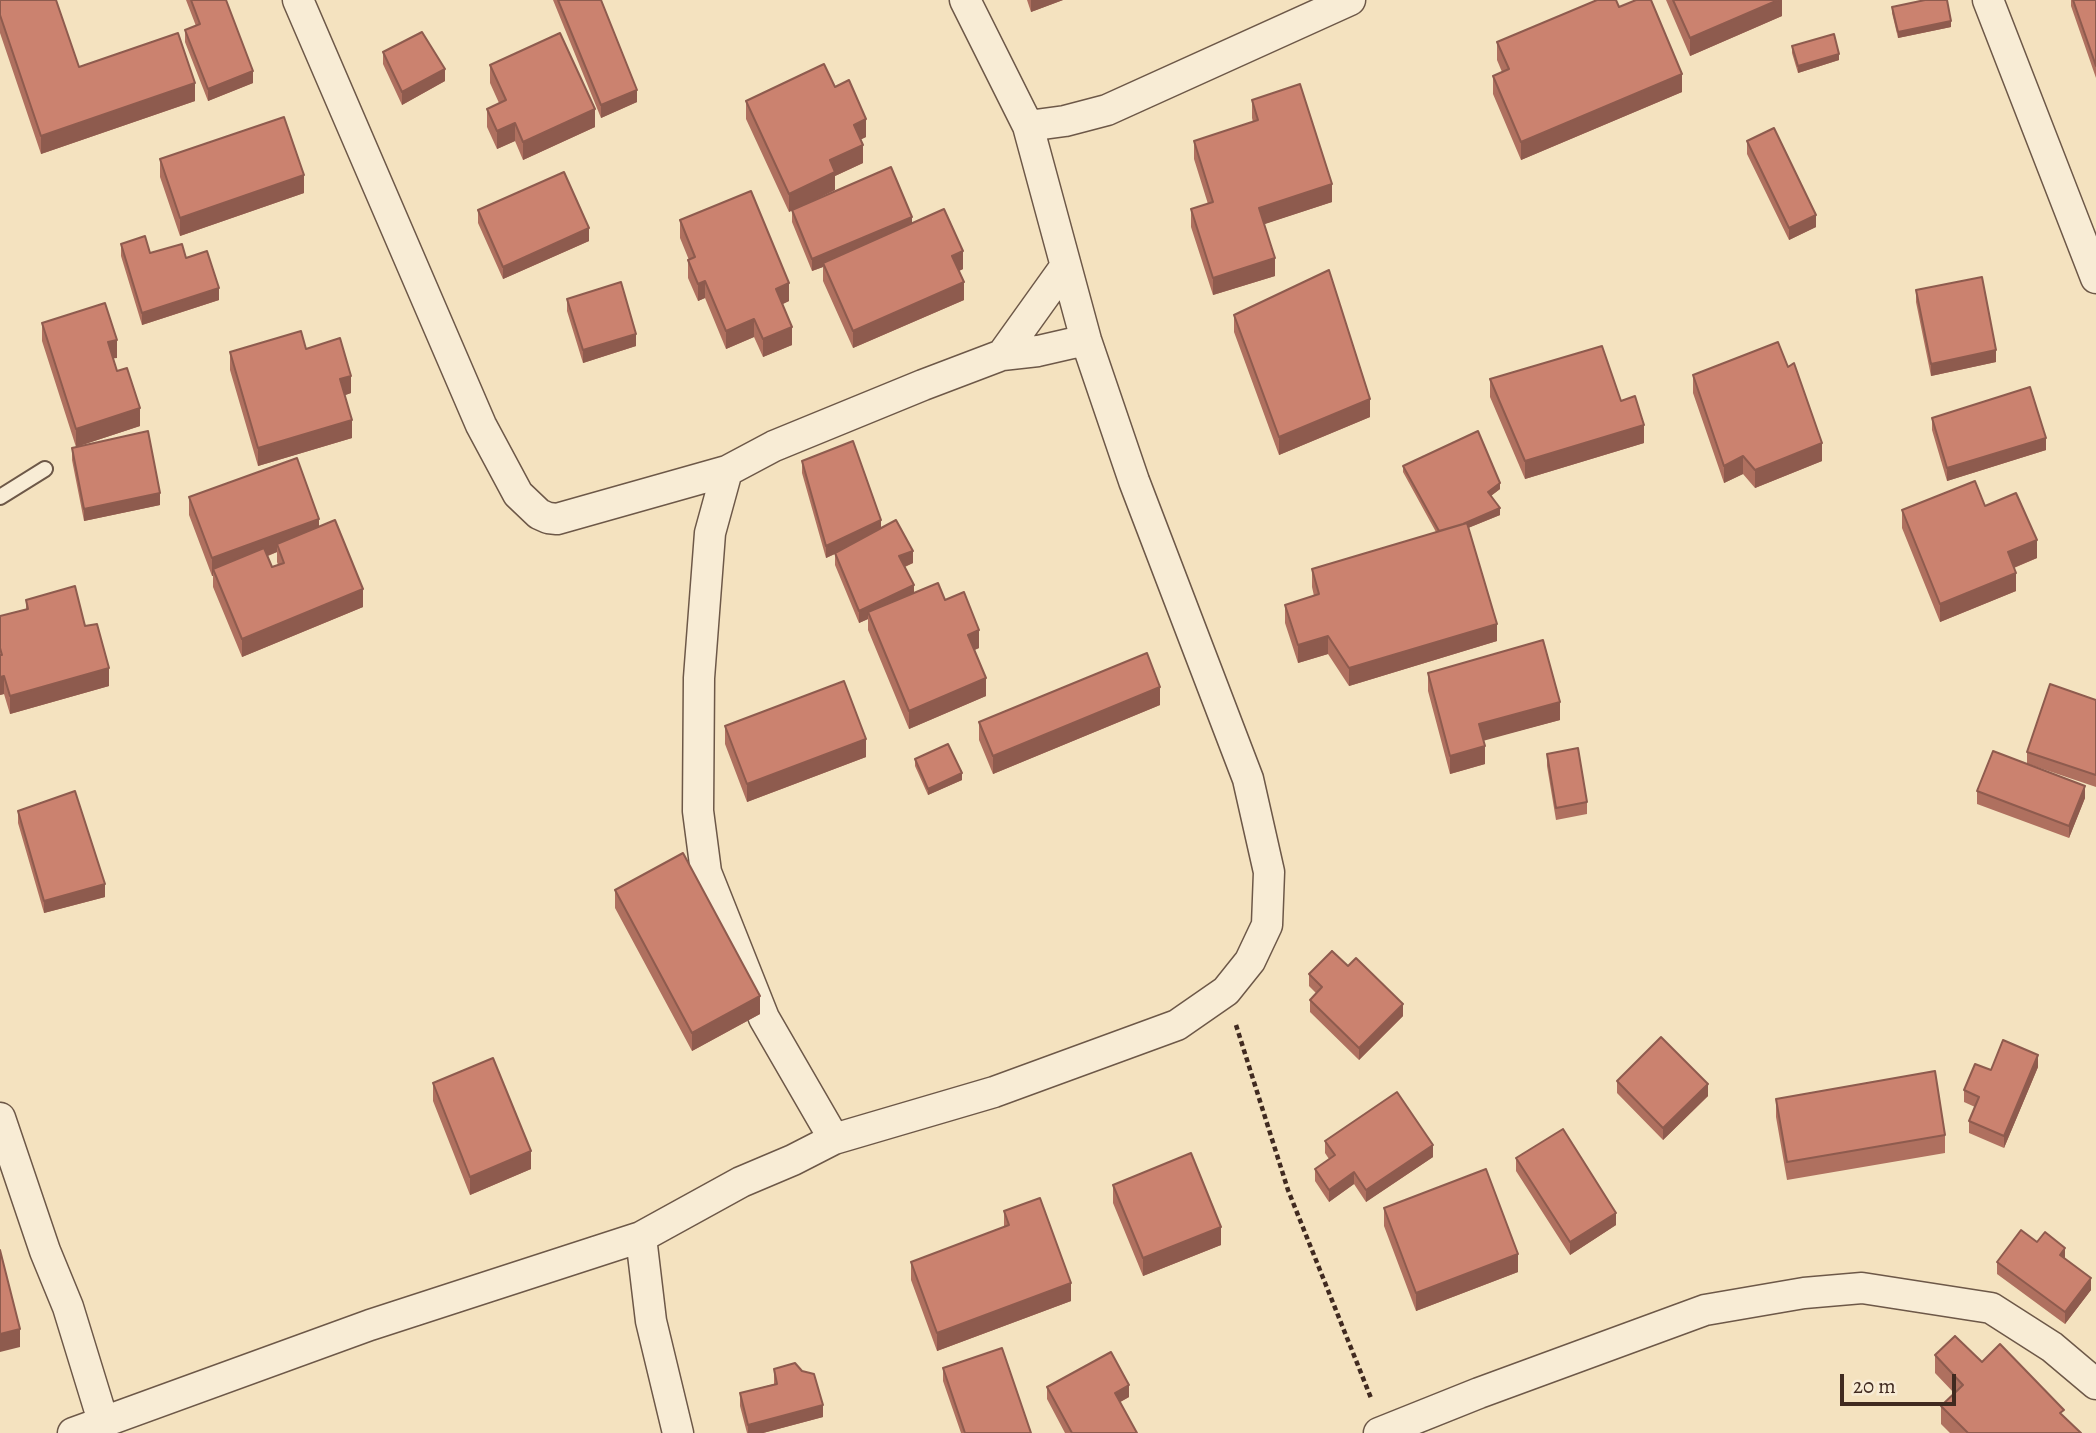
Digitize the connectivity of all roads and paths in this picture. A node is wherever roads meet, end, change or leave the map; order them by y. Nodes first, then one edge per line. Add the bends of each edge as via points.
1 (298, 0) edge
2 (965, 0) edge
3 (1350, 0) edge
4 (1988, 0) edge
5 (1028, 126) junction
6 (1065, 267) junction
7 (2096, 278) edge
8 (1086, 340) junction
9 (1002, 355) junction
10 (45, 469) dead end
11 (727, 471) junction
12 (0, 498) edge
13 (1226, 991) junction
14 (0, 1118) edge
15 (834, 1139) junction
16 (641, 1237) junction
17 (2096, 1384) edge
18 (103, 1421) junction
19 (1382, 1432) edge
20 (73, 1433) edge
21 (678, 1433) edge

1 - 11 street via 481,425 518,494 540,514 556,519
2 - 5 street
3 - 5 street via 1107,110
4 - 7 street
5 - 6 street
6 - 8 street
6 - 9 street
8 - 9 street
8 - 13 street via 1134,481 1248,779 1269,872 1267,925 1250,961
9 - 11 street via 774,446
10 - 12 lane
11 - 15 street via 709,533 699,678 698,811 706,872 764,1018
13 - 15 street via 1177,1025 994,1092
13 - 19 path via 1287,1190
14 - 18 street via 68,1307
15 - 16 street via 741,1182
16 - 18 street via 370,1325
16 - 21 street via 651,1321
17 - 19 street via 2052,1347 1991,1308 1862,1288 1705,1310
18 - 20 street

